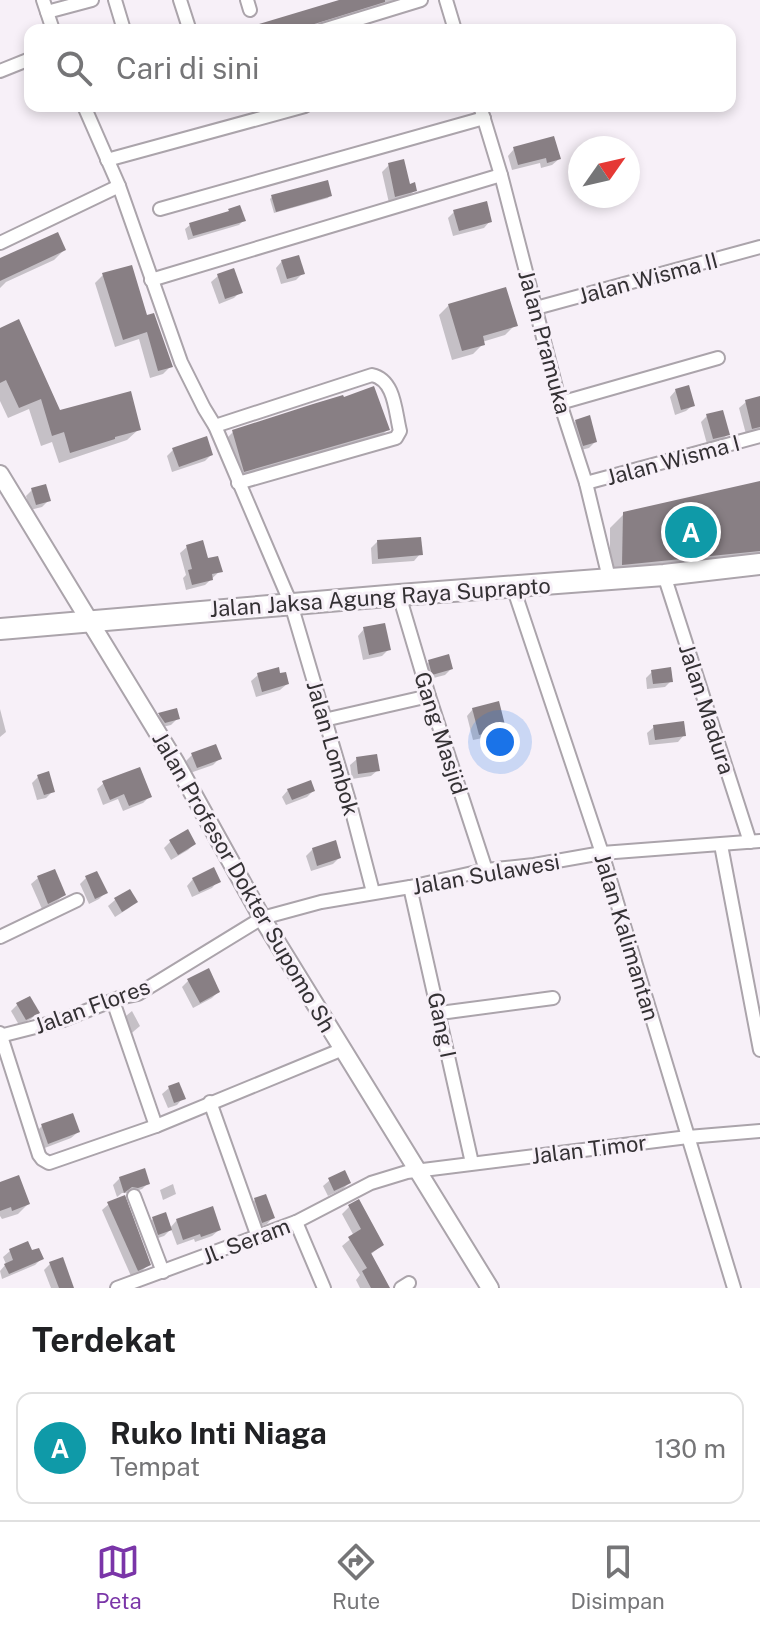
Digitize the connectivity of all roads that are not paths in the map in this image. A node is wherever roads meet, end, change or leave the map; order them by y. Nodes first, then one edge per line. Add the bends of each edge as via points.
1 (92, 0) edge
2 (115, 0) edge
3 (180, 0) edge
4 (421, 0) edge
5 (446, 0) edge
6 (45, 6) edge
7 (122, 24) edge
8 (188, 24) edge
9 (343, 24) edge
10 (453, 24) edge
11 (24, 61) edge
12 (0, 71) edge
13 (87, 112) edge
14 (283, 112) edge
15 (482, 112) edge
16 (107, 160) junction
17 (501, 175) junction
18 (119, 186) junction
19 (160, 209) dead end
20 (0, 243) edge
21 (760, 247) edge
22 (151, 280) junction
23 (536, 308) junction
24 (718, 358) dead end
25 (560, 403) junction
26 (215, 426) junction
27 (760, 436) edge
28 (0, 474) edge
29 (238, 483) junction
30 (586, 483) junction
31 (760, 564) edge
32 (664, 575) junction
33 (609, 578) junction
34 (513, 587) junction
35 (399, 595) junction
36 (291, 604) junction
37 (88, 621) junction
38 (0, 629) edge
39 (429, 696) junction
40 (324, 720) junction
41 (755, 842) edge
42 (721, 845) junction
43 (602, 853) junction
44 (486, 870) junction
45 (410, 887) junction
46 (373, 892) junction
47 (77, 900) dead end
48 (262, 918) junction
49 (0, 937) edge
50 (553, 998) dead end
51 (113, 1001) junction
52 (440, 1013) junction
53 (0, 1035) edge
54 (343, 1049) junction
55 (760, 1050) edge
56 (210, 1102) junction
57 (156, 1126) junction
58 (760, 1131) edge
59 (688, 1137) junction
60 (472, 1163) junction
61 (418, 1170) junction
62 (134, 1196) dead end
63 (296, 1222) junction
64 (258, 1237) junction
65 (163, 1272) junction
66 (117, 1288) edge
67 (324, 1288) edge
68 (490, 1288) edge
69 (734, 1288) edge

1 - 6 street
2 - 7 street
3 - 8 street
4 - 9 street
5 - 10 street
11 - 12 street
13 - 16 street, Jalan Lombok
14 - 16 street
15 - 17 street, Jalan Pramuka
15 - 19 street
16 - 18 street, Jalan Lombok
17 - 22 street
17 - 23 street, Jalan Pramuka
18 - 20 street
18 - 22 street, Jalan Lombok
21 - 23 street, Jalan Wisma II
22 - 26 street, Jalan Lombok via 181,362
23 - 25 street, Jalan Pramuka
24 - 25 street
25 - 30 street, Jalan Pramuka
26 - 29 street, Jalan Lombok
26 - 29 street via 372,375 388,385 400,431 396,438
27 - 30 street, Jalan Wisma I
28 - 37 street, Jalan Profesor Dokter Supomo Sh
29 - 36 street, Jalan Lombok
30 - 33 street, Jalan Pramuka
31 - 32 main road, Jalan Jaksa Agung Raya Suprapto
32 - 33 main road, Jalan Jaksa Agung Raya Suprapto
32 - 41 street, Jalan Madura
33 - 34 main road, Jalan Jaksa Agung Raya Suprapto
34 - 35 main road, Jalan Jaksa Agung Raya Suprapto
34 - 43 street, Jalan Kalimantan
35 - 36 main road, Jalan Jaksa Agung Raya Suprapto
35 - 39 street, Gang Masjid
36 - 37 main road, Jalan Jaksa Agung Raya Suprapto
36 - 40 street, Jalan Lombok
37 - 38 main road, Jalan Jaksa Agung Raya Suprapto
37 - 48 street, Jalan Profesor Dokter Supomo Sh via 176,763
39 - 40 street
39 - 44 street, Gang Masjid
40 - 46 street, Jalan Lombok
41 - 42 street, Jalan Sulawesi
42 - 43 street, Jalan Sulawesi
42 - 55 street
43 - 44 street, Jalan Sulawesi
43 - 59 street, Jalan Kalimantan
44 - 45 street, Jalan Sulawesi
45 - 46 street, Jalan Sulawesi
45 - 52 street, Gang I
46 - 48 street, Jalan Sulawesi
47 - 49 street
48 - 51 street, Jalan Flores via 138,994
48 - 54 street, Jalan Profesor Dokter Supomo Sh
50 - 52 street
51 - 53 street, Jalan Flores
51 - 57 street
52 - 60 street, Gang I
53 - 57 street via 39,1155 46,1162
54 - 56 street
54 - 61 street, Jalan Profesor Dokter Supomo Sh
56 - 57 street
56 - 64 street
58 - 59 street, Jalan Timor
59 - 60 street, Jalan Timor
59 - 69 street, Jalan Kalimantan
60 - 61 street, Jalan Timor
61 - 63 street, Jl. Seram via 376,1181
61 - 68 street, Jalan Profesor Dokter Supomo Sh
62 - 65 street
63 - 64 street, Jl. Seram
63 - 67 street
64 - 65 street, Jl. Seram
65 - 66 street, Jl. Seram

